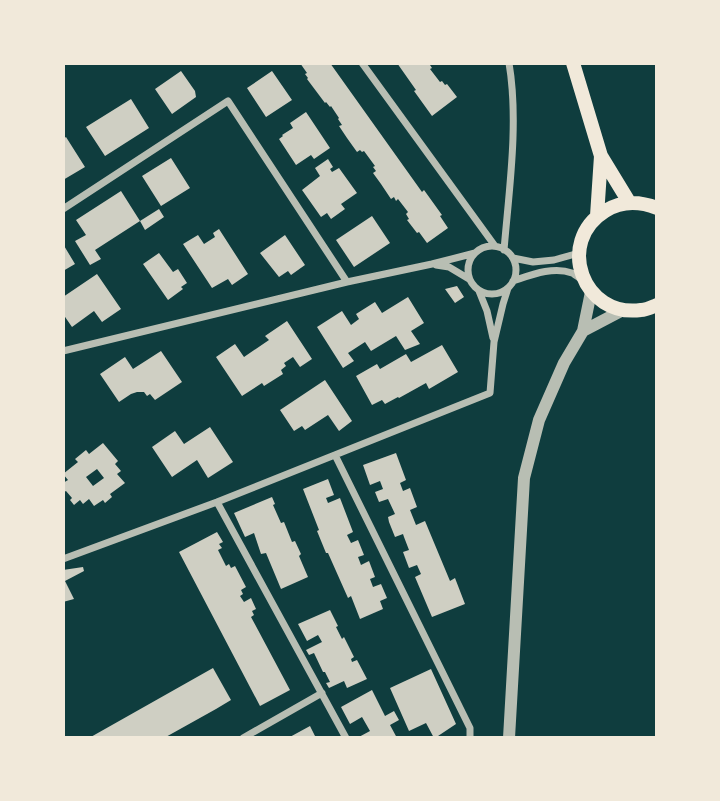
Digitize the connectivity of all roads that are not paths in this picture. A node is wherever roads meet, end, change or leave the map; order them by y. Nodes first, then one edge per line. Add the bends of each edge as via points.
1 (362, 63) edge
2 (509, 63) edge
3 (573, 63) edge
4 (601, 156) junction
5 (629, 202) junction
6 (657, 208) edge
7 (63, 209) edge
8 (597, 216) junction
9 (495, 246) junction
10 (504, 250) junction
11 (475, 253) junction
12 (579, 253) junction
13 (513, 258) junction
14 (432, 264) junction
15 (469, 279) junction
16 (347, 282) junction
17 (511, 285) junction
18 (588, 287) junction
19 (479, 291) junction
20 (657, 305) edge
21 (623, 310) junction
22 (642, 310) junction
23 (657, 319) edge
24 (583, 331) junction
25 (494, 342) junction
26 (64, 350) edge
27 (335, 454) junction
28 (217, 502) junction
29 (63, 559) edge
30 (322, 693) junction
31 (243, 738) edge
32 (346, 738) edge
33 (470, 738) edge
34 (509, 738) edge

1 - 9 street
2 - 10 street via 513,113
3 - 4 main road
4 - 5 main road
4 - 8 main road
5 - 6 main road
5 - 8 main road
7 - 16 street via 228,101
8 - 12 main road via 588,226
9 - 10 street
9 - 11 street
10 - 13 street
11 - 14 street
11 - 15 street via 468,265
12 - 13 street via 533,262
12 - 18 main road
13 - 17 street via 516,274
14 - 15 street via 449,267
14 - 16 street
15 - 19 street
16 - 26 street
17 - 18 street via 552,271 572,273
17 - 19 street via 494,295
17 - 25 street
18 - 21 main road via 611,307
18 - 24 street
19 - 25 street
20 - 22 main road
21 - 22 main road
21 - 24 street
22 - 23 main road
24 - 34 street via 539,420 524,478
25 - 27 street via 490,393
27 - 28 street
27 - 33 street via 470,728
28 - 29 street
28 - 30 street
30 - 31 street
30 - 32 street

